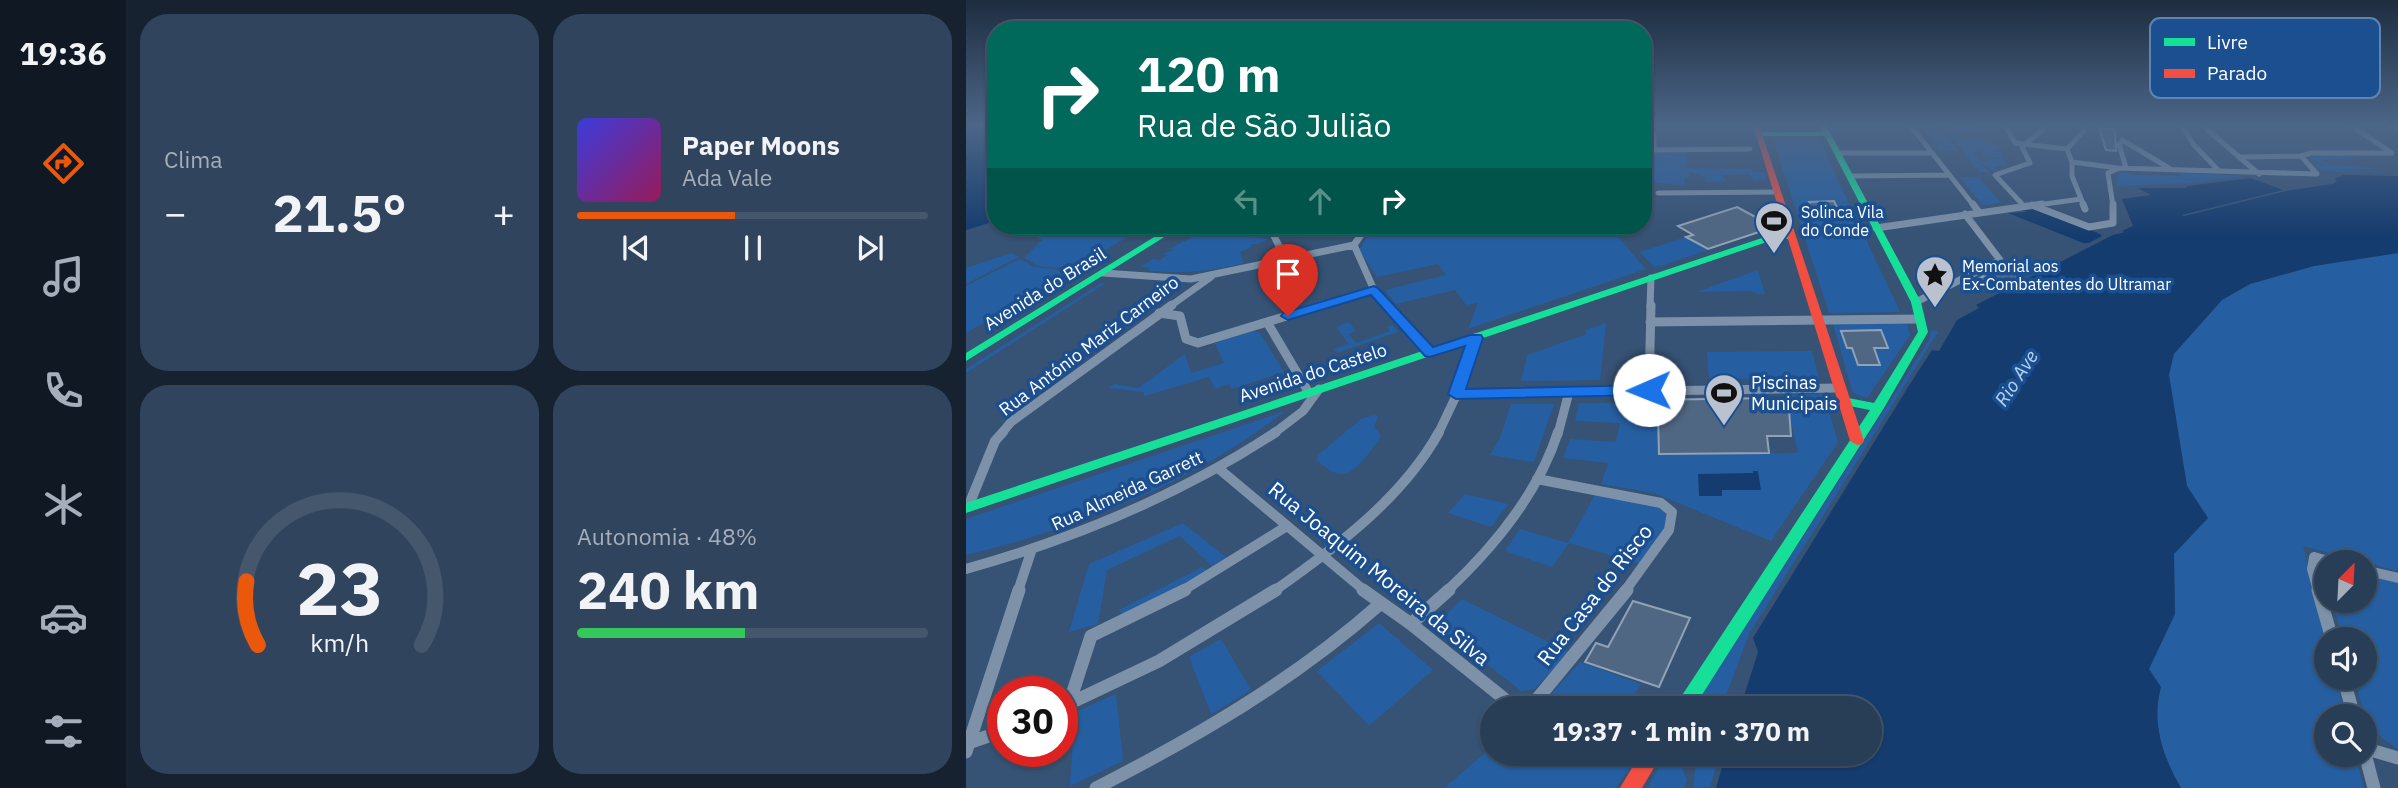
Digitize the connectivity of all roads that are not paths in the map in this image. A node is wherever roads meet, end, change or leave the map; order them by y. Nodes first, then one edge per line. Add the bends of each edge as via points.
1 (1767, 162) edge
2 (1843, 162) edge
3 (1939, 162) edge
4 (2028, 162) edge
5 (2072, 162) joint
6 (2124, 162) edge
7 (2158, 162) edge
8 (2210, 162) edge
9 (2245, 162) edge
10 (2307, 162) edge
11 (2118, 168) junction
12 (2126, 168) junction
13 (2170, 169) junction
14 (2218, 170) junction
15 (2259, 174) junction
16 (1949, 175) junction
17 (1850, 176) junction
18 (1777, 192) junction
19 (1658, 193) dead end
20 (2081, 199) junction
21 (2023, 205) junction
22 (2031, 205) junction
23 (2085, 209) dead end
24 (1978, 211) junction
25 (1965, 214) junction
26 (1876, 228) junction
27 (1164, 235) edge
28 (1274, 235) edge
29 (1361, 235) edge
30 (1791, 236) junction
31 (1354, 245) junction
32 (1286, 260) junction
33 (1103, 273) junction
34 (1651, 278) junction
35 (1193, 283) junction
36 (1374, 290) junction
37 (1916, 302) junction
38 (1159, 313) junction
39 (1920, 319) junction
40 (1819, 320) junction
41 (1267, 322) junction
42 (1650, 322) junction
43 (1475, 338) junction
44 (1430, 353) junction
45 (966, 358) edge
46 (1838, 388) junction
47 (1649, 390) junction
48 (1314, 391) junction
49 (1569, 391) junction
50 (1456, 394) junction
51 (1843, 401) junction
52 (1878, 408) junction
53 (1857, 441) junction
54 (1218, 468) junction
55 (1537, 479) junction
56 (967, 508) edge
57 (1287, 526) junction
58 (1031, 552) junction
59 (1323, 556) junction
60 (2314, 557) edge
61 (966, 569) edge
62 (2377, 573) edge
63 (2314, 576) edge
64 (2398, 578) edge
65 (1380, 604) junction
66 (1411, 624) junction
67 (1077, 676) edge
68 (1501, 696) edge
69 (1540, 696) edge
70 (1690, 696) edge
71 (1078, 699) edge
72 (987, 738) edge
73 (967, 746) edge
74 (2377, 752) edge
75 (2398, 758) edge
76 (1644, 766) edge
77 (2369, 767) edge
78 (1096, 788) edge
79 (1630, 788) edge
80 (2374, 788) edge

1 - 18 street
2 - 17 street
3 - 16 street
4 - 21 street via 1995,174
5 - 11 street
5 - 20 street
6 - 12 street
7 - 13 street
8 - 14 street
9 - 15 street
10 - 15 street via 2317,172
11 - 12 street
11 - 22 street via 2108,173 2114,221 2089,227
12 - 13 street
13 - 14 street
14 - 15 street
16 - 17 street
16 - 24 street
17 - 26 street
18 - 19 street
18 - 30 street
20 - 22 street
20 - 23 street
21 - 22 street
21 - 24 street
24 - 25 street
25 - 26 street
25 - 37 street via 2000,260
26 - 37 street
27 - 33 street, Avenida do Brasil
28 - 32 street
29 - 31 street
30 - 34 street, Avenida do Castelo via 1765,240
30 - 40 street
31 - 32 street, Rua António Mariz Carneiro
31 - 36 street
32 - 35 street, Rua António Mariz Carneiro
33 - 35 street
33 - 45 street, Avenida do Brasil
34 - 42 street
34 - 43 street, Avenida do Castelo
35 - 38 street, Rua António Mariz Carneiro
36 - 41 street
36 - 44 street
37 - 39 street
38 - 41 street via 1180,316 1186,339 1198,342
38 - 56 street, Rua António Mariz Carneiro via 1011,422 995,441
39 - 40 street
39 - 52 street via 1922,336
40 - 42 street
40 - 46 street
41 - 48 street
42 - 47 street
43 - 44 street, Avenida do Castelo
43 - 50 street
44 - 48 street, Avenida do Castelo
46 - 47 street
46 - 51 street
47 - 49 street
48 - 54 street, Rua Almeida Garrett via 1310,407
48 - 56 street, Avenida do Castelo
49 - 50 street
49 - 55 street via 1554,443
50 - 59 street via 1428,450 1377,508
51 - 52 street
51 - 53 street
52 - 53 street
53 - 70 street
54 - 57 street, Rua Joaquim Moreira da Silva
54 - 58 street, Rua Almeida Garrett via 1107,523
55 - 66 street via 1484,554 1455,587
55 - 69 street, Rua Casa do Risco via 1648,499 1672,512 1670,530 1645,565
57 - 59 street, Rua Joaquim Moreira da Silva
57 - 67 street via 1170,599 1091,636
58 - 61 street, Rua Almeida Garrett
58 - 73 street
59 - 65 street, Rua Joaquim Moreira da Silva
59 - 71 street via 1243,611 1147,667
60 - 63 street
62 - 64 street
65 - 66 street, Rua Joaquim Moreira da Silva
65 - 78 street via 1307,664 1233,715
66 - 68 street, Rua Joaquim Moreira da Silva
72 - 73 street
74 - 75 street
76 - 79 street
77 - 80 street

